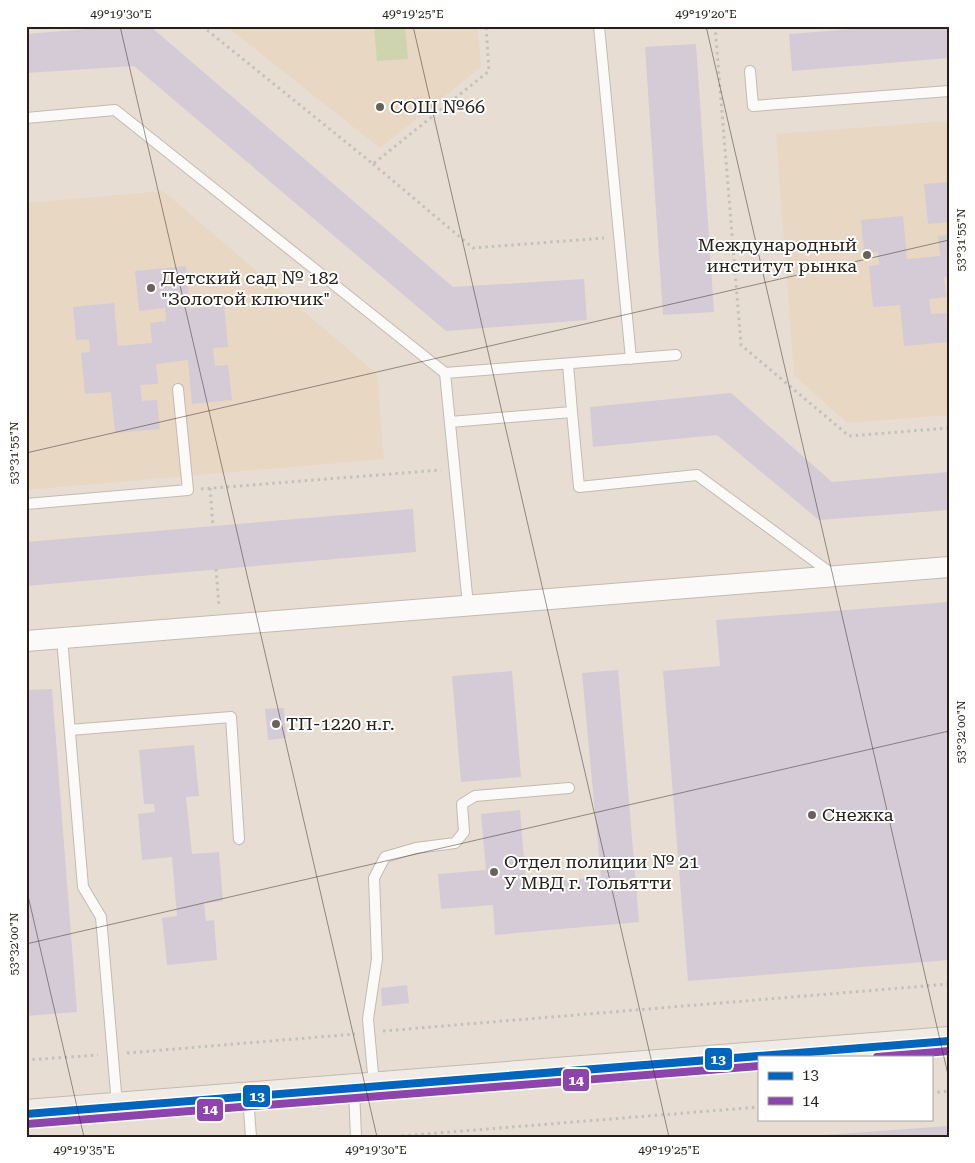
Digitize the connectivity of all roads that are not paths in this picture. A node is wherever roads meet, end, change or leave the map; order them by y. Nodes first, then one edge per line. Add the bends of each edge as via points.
1 (599, 26) edge
2 (750, 71) dead end
3 (949, 91) edge
4 (26, 118) edge
5 (676, 355) dead end
6 (631, 358) junction
7 (568, 364) junction
8 (445, 374) junction
9 (178, 389) dead end
10 (572, 412) junction
11 (450, 422) junction
12 (26, 504) edge
13 (949, 567) edge
14 (835, 576) junction
15 (468, 606) junction
16 (62, 638) junction
17 (26, 641) edge
18 (70, 730) junction
19 (569, 788) dead end
20 (239, 840) dead end
21 (949, 1041) edge
22 (363, 1087) junction
23 (248, 1096) junction
24 (117, 1106) junction
25 (26, 1114) edge
26 (251, 1137) edge
27 (356, 1137) edge

1 - 6 lane
2 - 3 lane via 753,106
4 - 8 lane via 115,110
5 - 6 lane
6 - 7 lane
7 - 8 lane
7 - 10 lane
8 - 11 lane
9 - 12 lane via 188,490
10 - 11 lane
10 - 14 lane via 580,487 697,475
11 - 15 lane
13 - 14 street
14 - 15 street
15 - 16 street
16 - 17 street
16 - 18 lane
18 - 20 lane via 231,717
18 - 24 lane via 83,887 101,917
19 - 22 lane via 475,796 462,804 464,832 455,842 386,857 374,878 377,959
21 - 22 main road
22 - 23 main road
22 - 27 lane
23 - 24 main road
23 - 26 lane
24 - 25 main road

